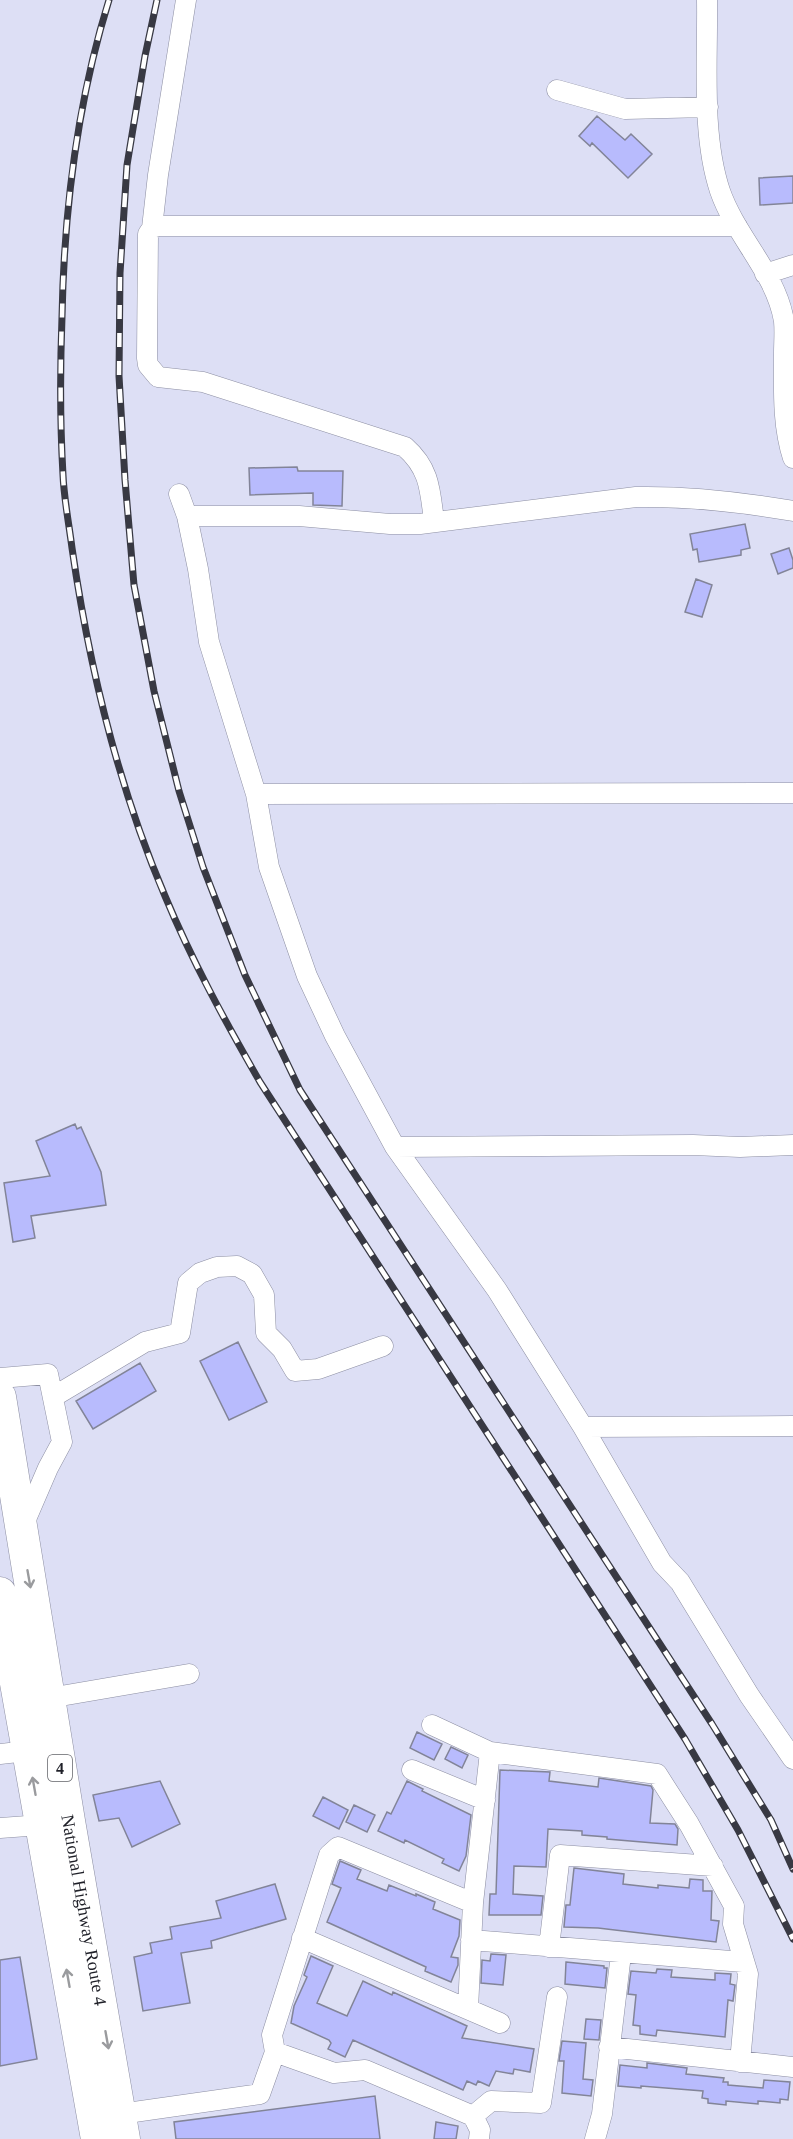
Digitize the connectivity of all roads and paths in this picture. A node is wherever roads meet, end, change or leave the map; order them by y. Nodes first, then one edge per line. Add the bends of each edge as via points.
1 (186, 0) edge
2 (707, 0) edge
3 (556, 90) dead end
4 (708, 107) junction
5 (736, 226) junction
6 (152, 228) junction
7 (793, 265) edge
8 (765, 274) junction
9 (793, 458) edge
10 (179, 494) dead end
11 (793, 511) edge
12 (187, 516) junction
13 (434, 521) junction
14 (793, 793) edge
15 (256, 794) junction
16 (793, 1144) edge
17 (395, 1148) junction
18 (383, 1346) dead end
19 (0, 1378) edge
20 (0, 1397) edge
21 (53, 1397) junction
22 (793, 1426) edge
23 (583, 1427) junction
24 (21, 1531) junction
25 (0, 1593) edge
26 (189, 1674) dead end
27 (49, 1698) junction
28 (432, 1725) dead end
29 (490, 1752) junction
30 (14, 1753) edge
31 (793, 1759) edge
32 (412, 1770) dead end
33 (485, 1800) junction
34 (41, 1825) junction
35 (0, 1828) edge
36 (713, 1866) junction
37 (473, 1903) junction
38 (302, 1938) junction
39 (471, 1940) junction
40 (549, 1947) junction
41 (621, 1954) junction
42 (743, 1962) junction
43 (557, 1997) dead end
44 (468, 2010) junction
45 (500, 2023) dead end
46 (609, 2047) junction
47 (275, 2052) junction
48 (740, 2062) junction
49 (793, 2067) edge
50 (473, 2116) junction
51 (122, 2127) edge
52 (97, 2139) edge
53 (478, 2139) edge
54 (595, 2139) edge

1 - 6 street
2 - 4 street
3 - 4 street via 625,109
4 - 5 street via 720,191
5 - 6 street
5 - 8 street
6 - 13 street via 148,234 147,358 153,372 158,377 203,382 405,447 426,474
7 - 8 street
8 - 9 street via 776,291 784,322 785,417
10 - 12 street
11 - 13 street via 706,499 636,497
12 - 13 street via 299,516 390,524
12 - 15 street via 209,642
14 - 15 street
15 - 17 street via 269,867 307,976
16 - 17 street
17 - 23 street via 497,1290
18 - 21 street via 318,1369 295,1371 282,1349 266,1333 264,1294 252,1274 237,1266 217,1267 188,1283 180,1333 145,1342
19 - 21 street via 48,1374
20 - 24 highway, National Highway Route 4 / 4
21 - 24 street via 62,1442
22 - 23 street
23 - 31 street via 662,1563 680,1582
24 -> 27 highway, National Highway Route 4 / 4
25 - 30 highway, National Highway Route 4 / 4
26 - 27 street
27 -> 51 highway, National Highway Route 4 / 4
28 - 29 street
29 - 33 street
29 - 36 street via 657,1774
34 -> 30 highway, National Highway Route 4 / 4
32 - 33 street
33 - 37 street
34 - 35 street
52 -> 34 highway, National Highway Route 4 / 4
36 - 40 street via 560,1855
36 - 42 street via 734,1906 733,1924
37 - 38 street via 338,1847 329,1855
37 - 39 street
38 - 44 street
38 - 47 street via 272,2035
39 - 40 street
39 - 44 street
40 - 41 street
41 - 42 street
41 - 46 street
42 - 48 street via 748,1974
43 - 50 street via 542,2103 491,2101
44 - 45 street
46 - 48 street
46 - 54 street via 602,2114
47 - 50 street via 334,2073 364,2070
47 - 51 street via 260,2094
48 - 49 street
50 - 53 street via 480,2130

